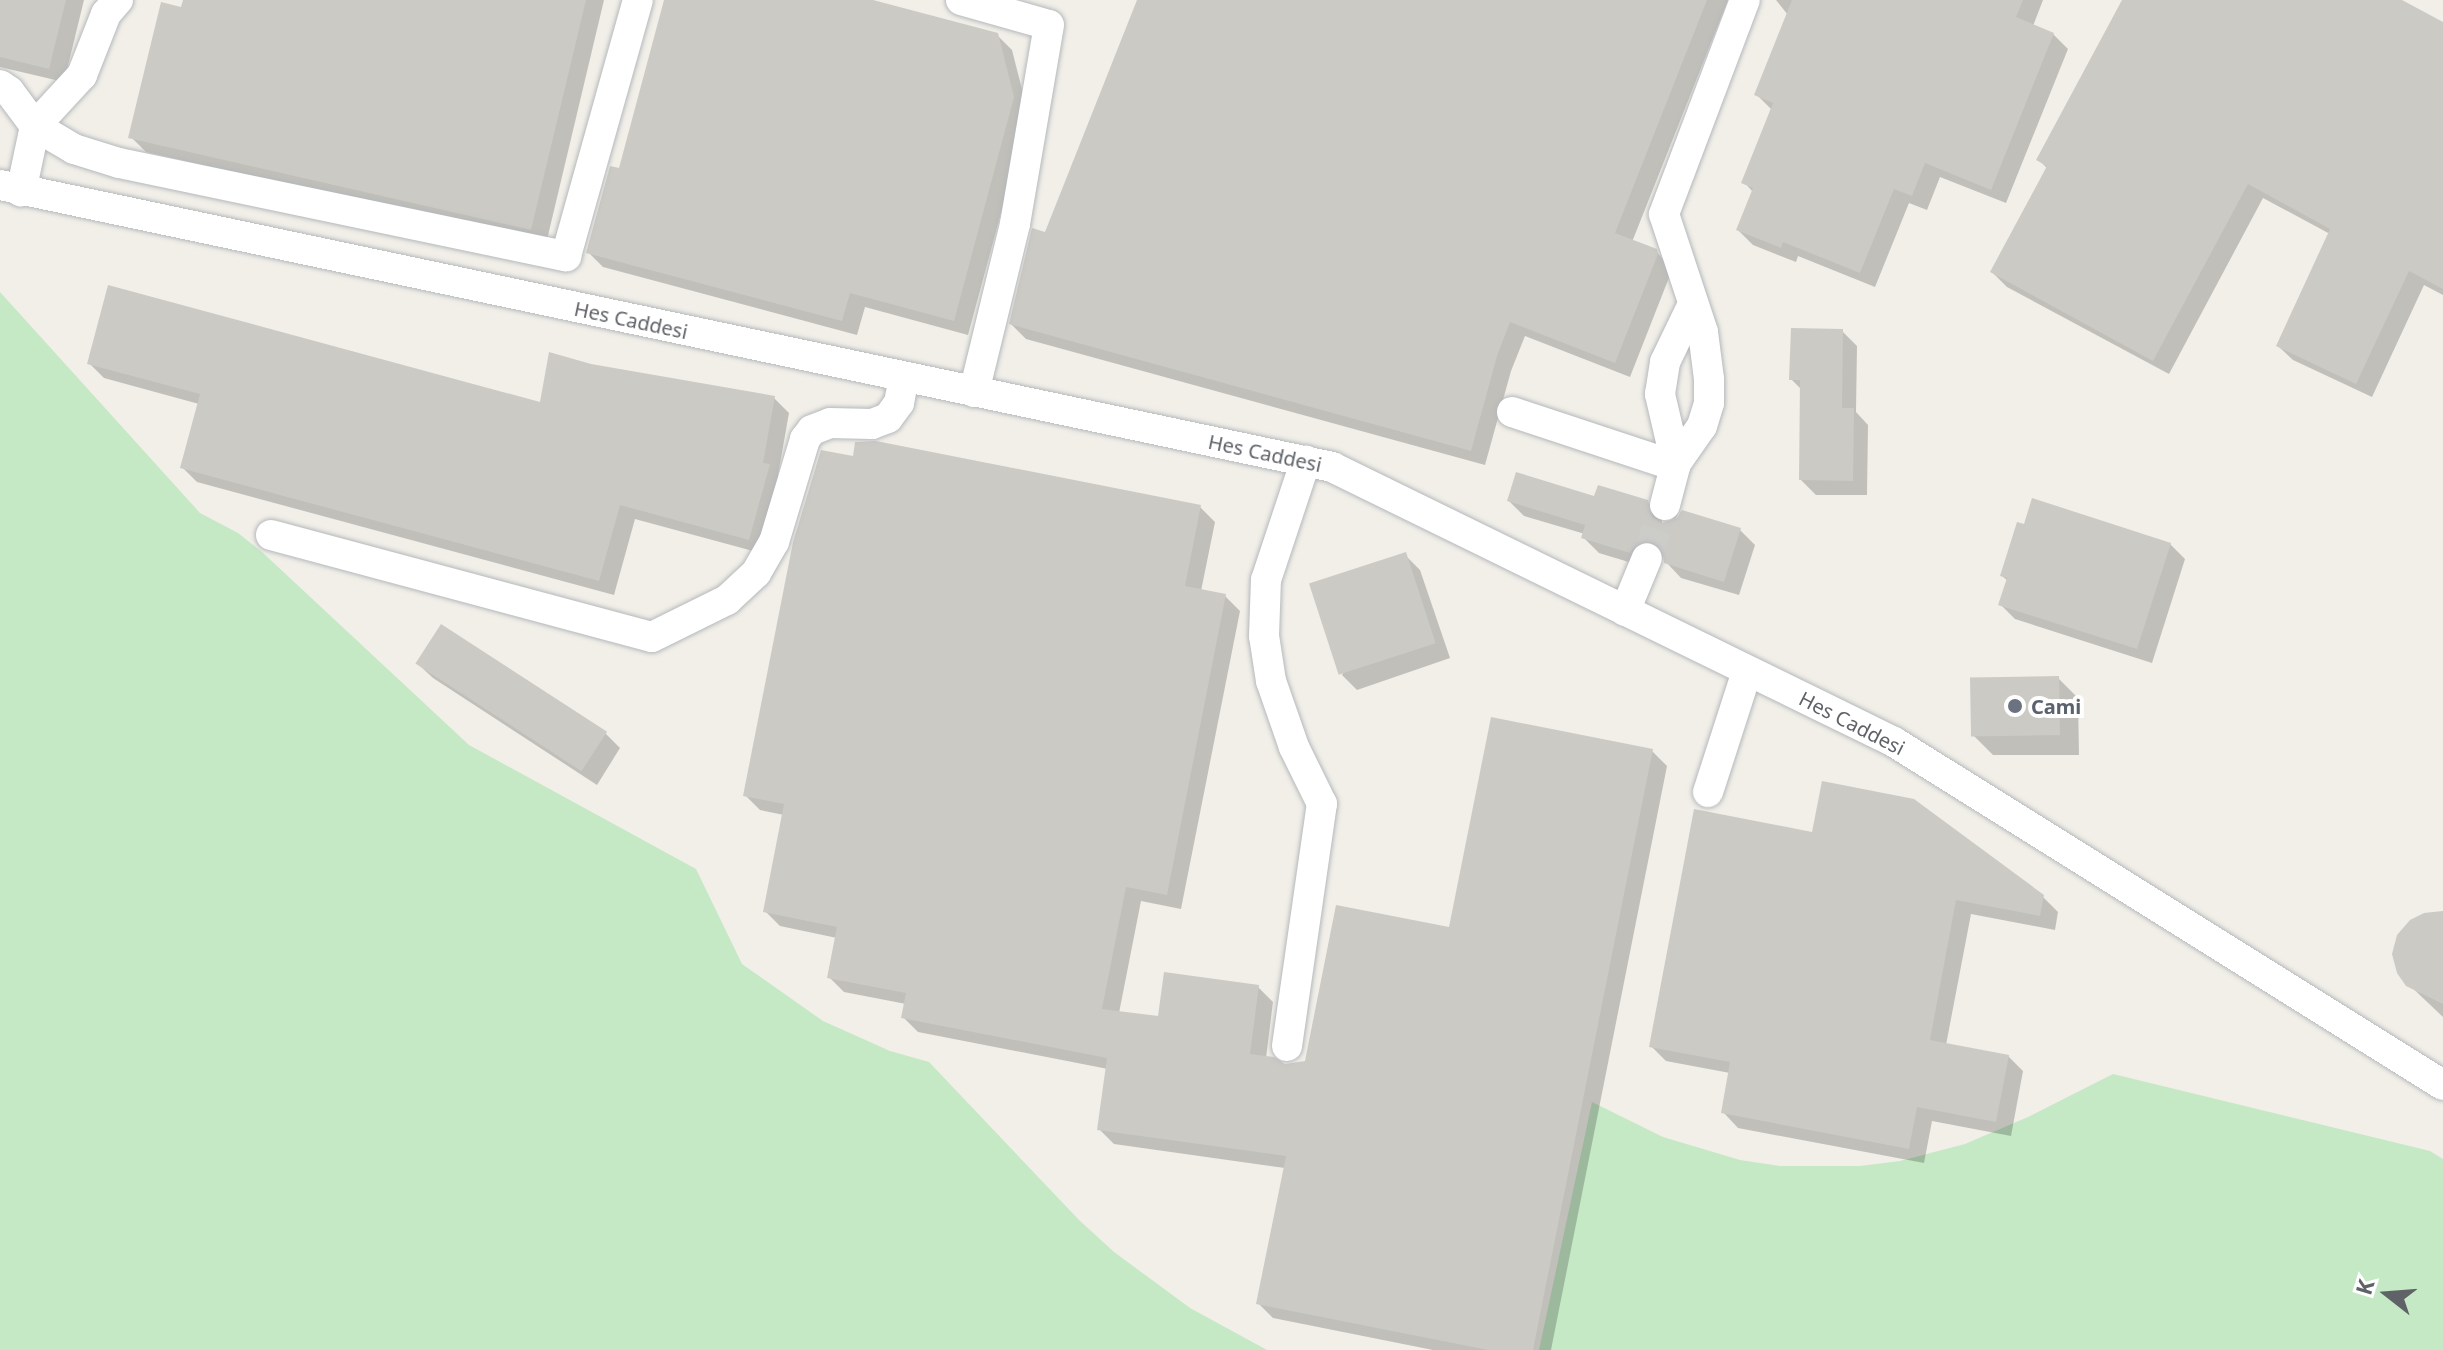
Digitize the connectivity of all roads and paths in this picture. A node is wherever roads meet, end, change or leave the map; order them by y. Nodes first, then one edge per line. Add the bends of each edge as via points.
1 (118, 0) edge
2 (638, 0) edge
3 (961, 0) edge
4 (1745, 0) edge
5 (1054, 13) edge
6 (0, 85) edge
7 (35, 126) junction
8 (11, 189) edge
9 (1692, 306) junction
10 (904, 377) junction
11 (974, 392) junction
12 (1512, 412) dead end
13 (1306, 460) junction
14 (1675, 464) junction
15 (1665, 505) tunnel mouth
16 (271, 535) dead end
17 (1647, 558) tunnel mouth
18 (1625, 611) junction
19 (1747, 671) junction
20 (1708, 792) dead end
21 (1287, 1046) dead end
22 (2443, 1085) edge

1 - 7 street via 106,14 82,75
2 - 7 street via 566,256 119,163 74,149
3 - 5 street
4 - 9 street via 1664,214
5 - 11 street via 1015,224
6 - 7 street
7 - 8 street
8 - 10 street, Hes Caddesi
9 - 14 street via 1665,362 1660,394
9 - 14 street via 1703,332 1709,403 1702,426
10 - 11 street, Hes Caddesi
10 - 16 street via 899,403 888,418 872,424 821,425 805,439 774,542 756,573 727,600 652,637
11 - 13 street, Hes Caddesi
12 - 14 street
13 - 18 street, Hes Caddesi via 1332,467
13 - 21 street via 1266,580 1264,636 1271,681 1294,747 1322,804
14 - 15 street
17 - 18 street
18 - 19 street, Hes Caddesi
19 - 20 street
19 - 22 street, Hes Caddesi via 1894,742

